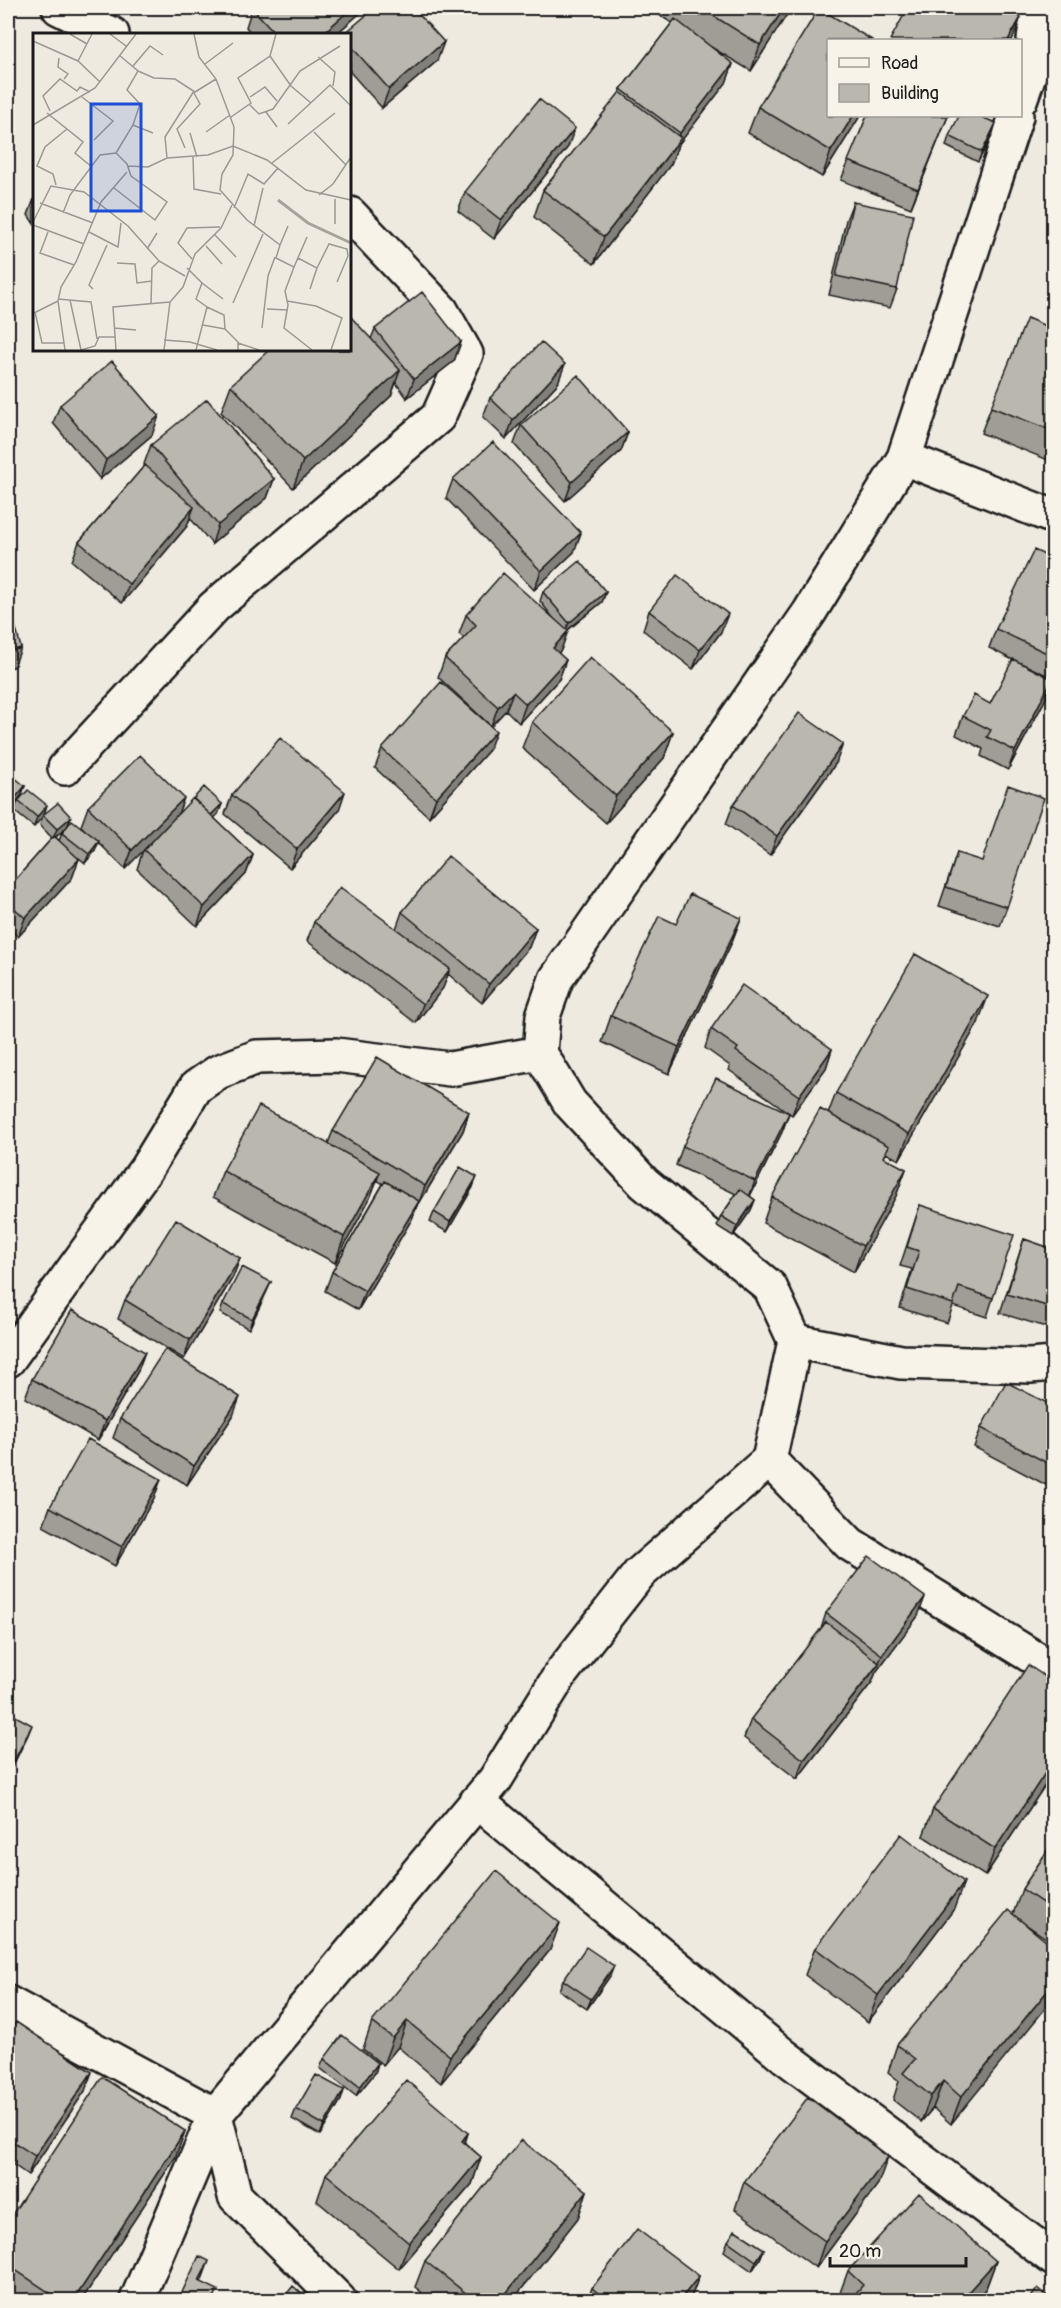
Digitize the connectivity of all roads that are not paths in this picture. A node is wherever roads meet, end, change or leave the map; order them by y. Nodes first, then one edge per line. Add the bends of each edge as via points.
1 (58, 8) edge
2 (1038, 8) edge
3 (110, 33) edge
4 (1022, 94) edge
5 (1016, 117) edge
6 (351, 214) edge
7 (904, 458) junction
8 (1053, 517) edge
9 (65, 768) dead end
10 (540, 1053) junction
11 (795, 1341) junction
12 (11, 1350) edge
13 (1053, 1364) edge
14 (769, 1460) junction
15 (1053, 1670) edge
16 (477, 1801) junction
17 (8, 2003) edge
18 (215, 2115) junction
19 (1053, 2259) edge
20 (137, 2301) edge
21 (339, 2301) edge

1 - 3 street
2 - 4 street via 1030,72
5 - 7 street
6 - 9 street via 441,310 466,354 438,417 214,607
7 - 8 street
7 - 10 street via 809,613 556,979 543,1016
10 - 11 street via 570,1103 644,1183 770,1287
10 - 12 street via 450,1070 336,1055 257,1057 218,1072 196,1087 146,1169
11 - 13 street via 901,1362
11 - 14 street
14 - 15 street via 850,1544
14 - 16 street via 639,1574 562,1672 495,1780
16 - 18 street
16 - 19 street via 784,2056
17 - 18 street
18 - 20 street
18 - 21 street via 235,2196

